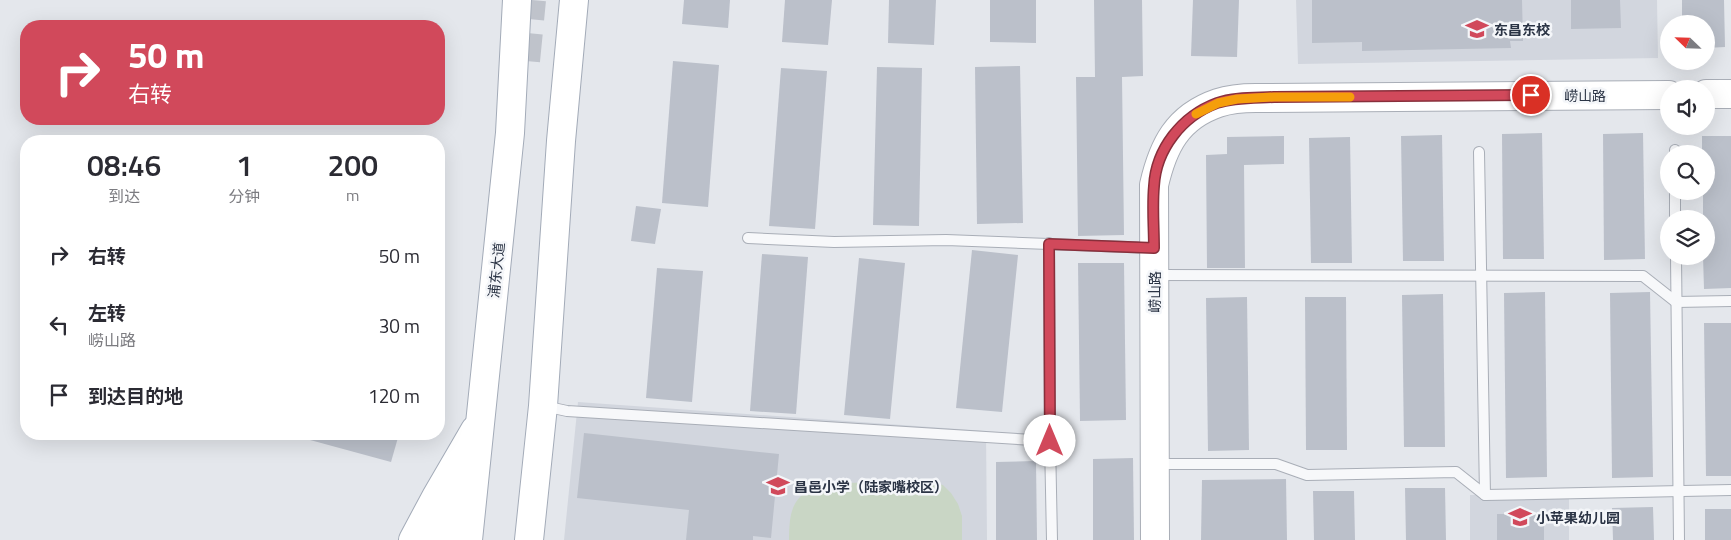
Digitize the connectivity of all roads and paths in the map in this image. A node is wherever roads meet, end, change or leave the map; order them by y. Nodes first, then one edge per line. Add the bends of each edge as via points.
1 (517, 0) edge
2 (574, 0) edge
3 (1715, 94) edge
4 (1731, 94) edge
5 (1660, 95) edge
6 (1479, 152) dead end
7 (748, 238) dead end
8 (1049, 244) junction
9 (1154, 248) junction
10 (1676, 265) edge
11 (1154, 276) junction
12 (1482, 276) junction
13 (1731, 301) edge
14 (1676, 302) junction
15 (544, 406) junction
16 (480, 422) junction
17 (1050, 441) junction
18 (1155, 464) junction
19 (1731, 490) edge
20 (1679, 491) junction
21 (1485, 495) junction
22 (413, 540) edge
23 (440, 540) edge
24 (468, 540) edge
25 (529, 540) edge
26 (1052, 540) edge
27 (1155, 540) edge
28 (1680, 540) edge

1 - 16 main road, 浦东大道 via 510,133
2 - 15 main road via 560,150
3 - 4 main road
5 - 9 main road, 崂山路 via 1274,97 1218,103 1182,124 1159,160 1154,185
6 - 12 lane
7 - 8 lane
8 - 9 lane
8 - 17 lane
9 - 11 main road, 崂山路
10 - 14 lane
11 - 12 lane
11 - 18 main road, 崂山路
12 - 14 lane via 1643,276
12 - 21 lane
13 - 14 lane
14 - 20 lane
15 - 17 lane via 567,411
15 - 25 main road
16 - 22 main road
16 - 23 main road
16 - 24 main road, 浦东大道
17 - 26 lane
18 - 21 lane via 1276,464 1307,475 1456,472
18 - 27 main road, 崂山路
19 - 20 lane
20 - 21 lane
20 - 28 lane

